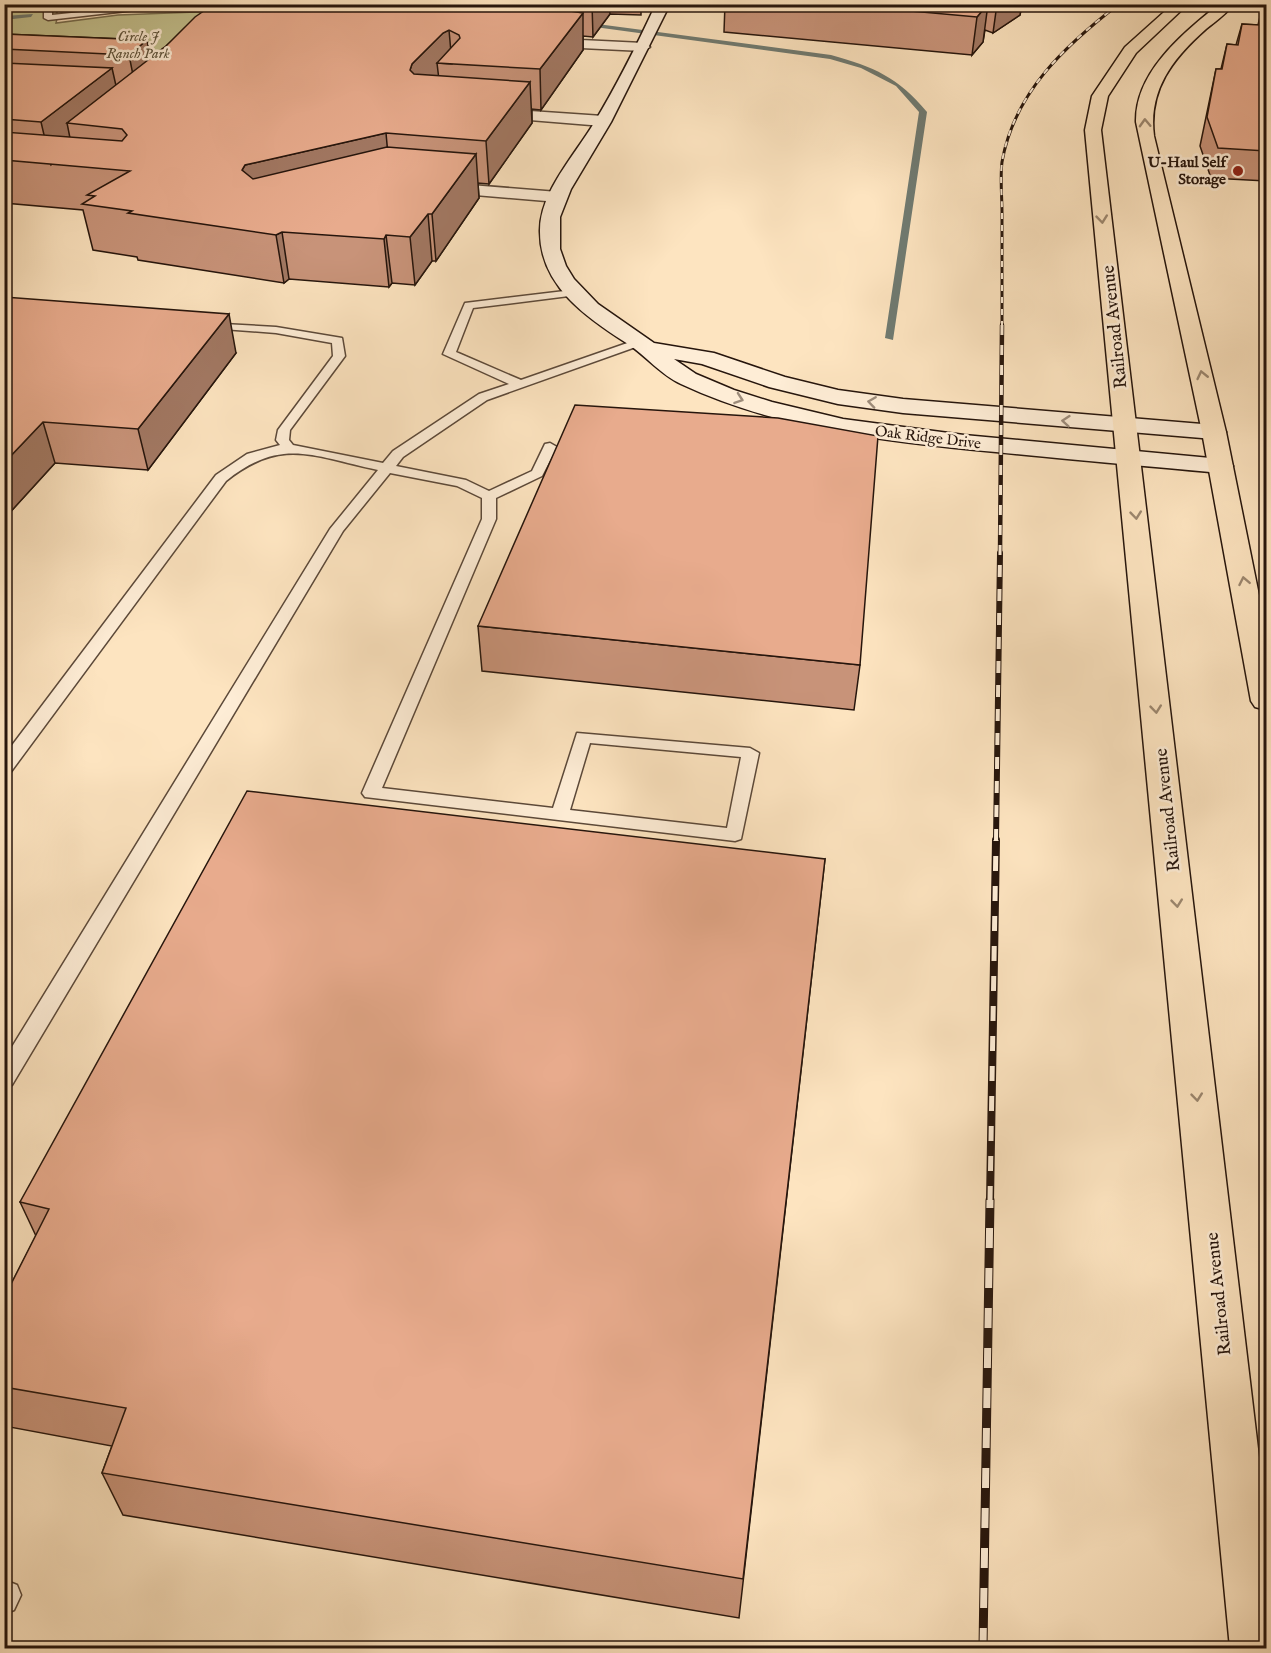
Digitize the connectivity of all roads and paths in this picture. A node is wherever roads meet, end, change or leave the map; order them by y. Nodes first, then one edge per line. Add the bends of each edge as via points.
1 (185, 4) edge
2 (663, 4) edge
3 (1182, 4) edge
4 (1228, 4) edge
5 (41, 5) edge
6 (4, 7) edge
7 (520, 34) edge
8 (643, 47) junction
9 (471, 112) edge
10 (603, 121) junction
11 (415, 186) edge
12 (558, 197) junction
13 (573, 293) junction
14 (201, 324) edge
15 (646, 346) junction
16 (521, 384) junction
17 (1214, 432) junction
18 (1127, 441) junction
19 (550, 447) dead end
20 (289, 448) junction
21 (1221, 466) junction
22 (387, 468) junction
23 (489, 496) junction
24 (1266, 701) edge
25 (4, 769) edge
26 (560, 815) junction
27 (4, 1079) edge
28 (1256, 1648) edge

1 - 5 lane via 48,18 48,9
2 - 8 main road, Oak Ridge Drive
3 -> 18 main road, Railroad Avenue via 1130,50 1100,96 1093,130
17 -> 4 main road via 1146,136 1145,108 1157,76 1184,39
5 - 6 lane
7 - 8 main road via 581,44
8 - 10 main road, Oak Ridge Drive
9 - 10 main road
10 - 12 main road, Oak Ridge Drive
11 - 12 main road
12 - 13 main road, Oak Ridge Drive via 549,227 550,249 557,269
13 - 15 main road, Oak Ridge Drive via 609,324
13 - 16 lane via 469,305 449,354
14 - 20 lane via 338,340 339,356 284,430 282,440
15 - 16 lane
18 -> 15 main road, Oak Ridge Drive via 838,397 706,358
15 -> 18 main road, Oak Ridge Drive via 684,378 743,401 811,418 939,440
16 - 22 lane via 483,397 398,454
17 - 18 main road, Oak Ridge Drive
17 - 21 main road
18 - 21 main road, Oak Ridge Drive
18 -> 28 main road, Railroad Avenue
19 - 23 lane via 537,473
20 - 22 lane
20 - 25 lane via 264,450 246,458 221,478
24 -> 21 main road
22 - 23 lane via 461,483
22 - 27 lane via 338,529
23 - 26 lane via 489,519 371,793
26 - 26 lane via 735,835 750,753 583,737

